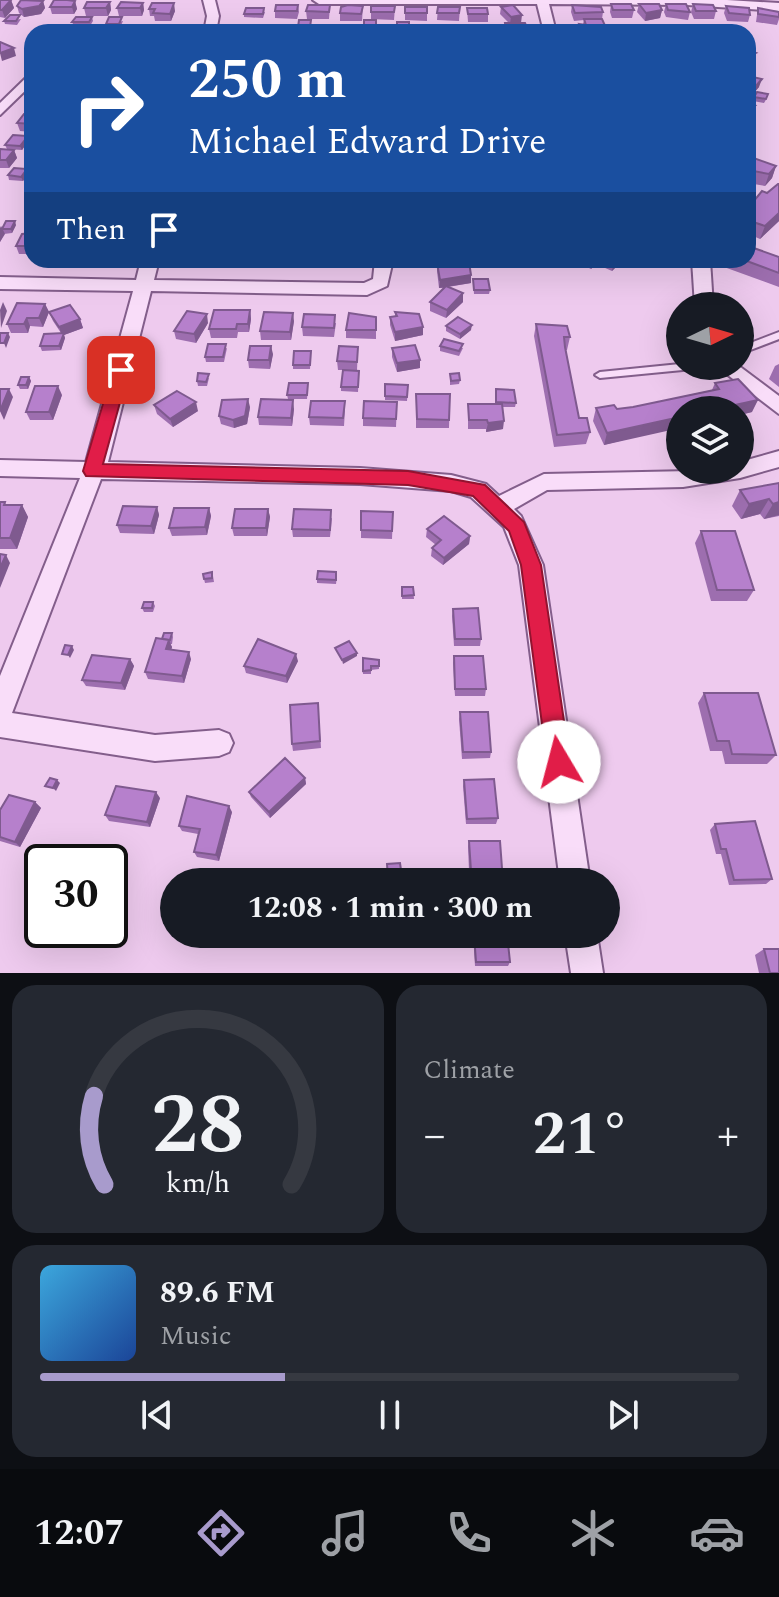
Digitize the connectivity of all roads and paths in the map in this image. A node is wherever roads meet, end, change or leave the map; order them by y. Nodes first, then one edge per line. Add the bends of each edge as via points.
1 (209, 0) edge
2 (319, 0) edge
3 (361, 0) edge
4 (543, 1) edge
5 (779, 7) edge
6 (212, 24) edge
7 (548, 24) edge
8 (24, 85) edge
9 (0, 111) edge
10 (148, 268) edge
11 (384, 268) edge
12 (702, 268) edge
13 (0, 283) edge
14 (143, 286) junction
15 (703, 292) edge
16 (779, 335) edge
17 (754, 345) edge
18 (666, 369) edge
19 (600, 375) dead end
20 (744, 380) edge
21 (779, 407) edge
22 (779, 459) edge
23 (754, 466) edge
24 (0, 468) edge
25 (92, 471) junction
26 (666, 479) edge
27 (498, 507) junction
28 (0, 709) edge
29 (0, 724) edge
30 (219, 743) dead end
31 (573, 868) edge
32 (583, 948) edge
33 (587, 973) edge

1 - 6 street
2 - 3 street
3 - 4 street
4 - 5 street
4 - 7 street
8 - 9 street
10 - 14 street
11 - 14 street via 378,286 367,289
12 - 15 street
13 - 14 street
14 - 25 street
16 - 17 lane
18 - 19 lane
20 - 21 street
22 - 23 street
24 - 25 street
25 - 27 street via 408,478 478,490
25 - 28 street
26 - 27 street via 544,482
27 - 31 street via 517,527 531,565
29 - 30 street via 155,748
32 - 33 street

